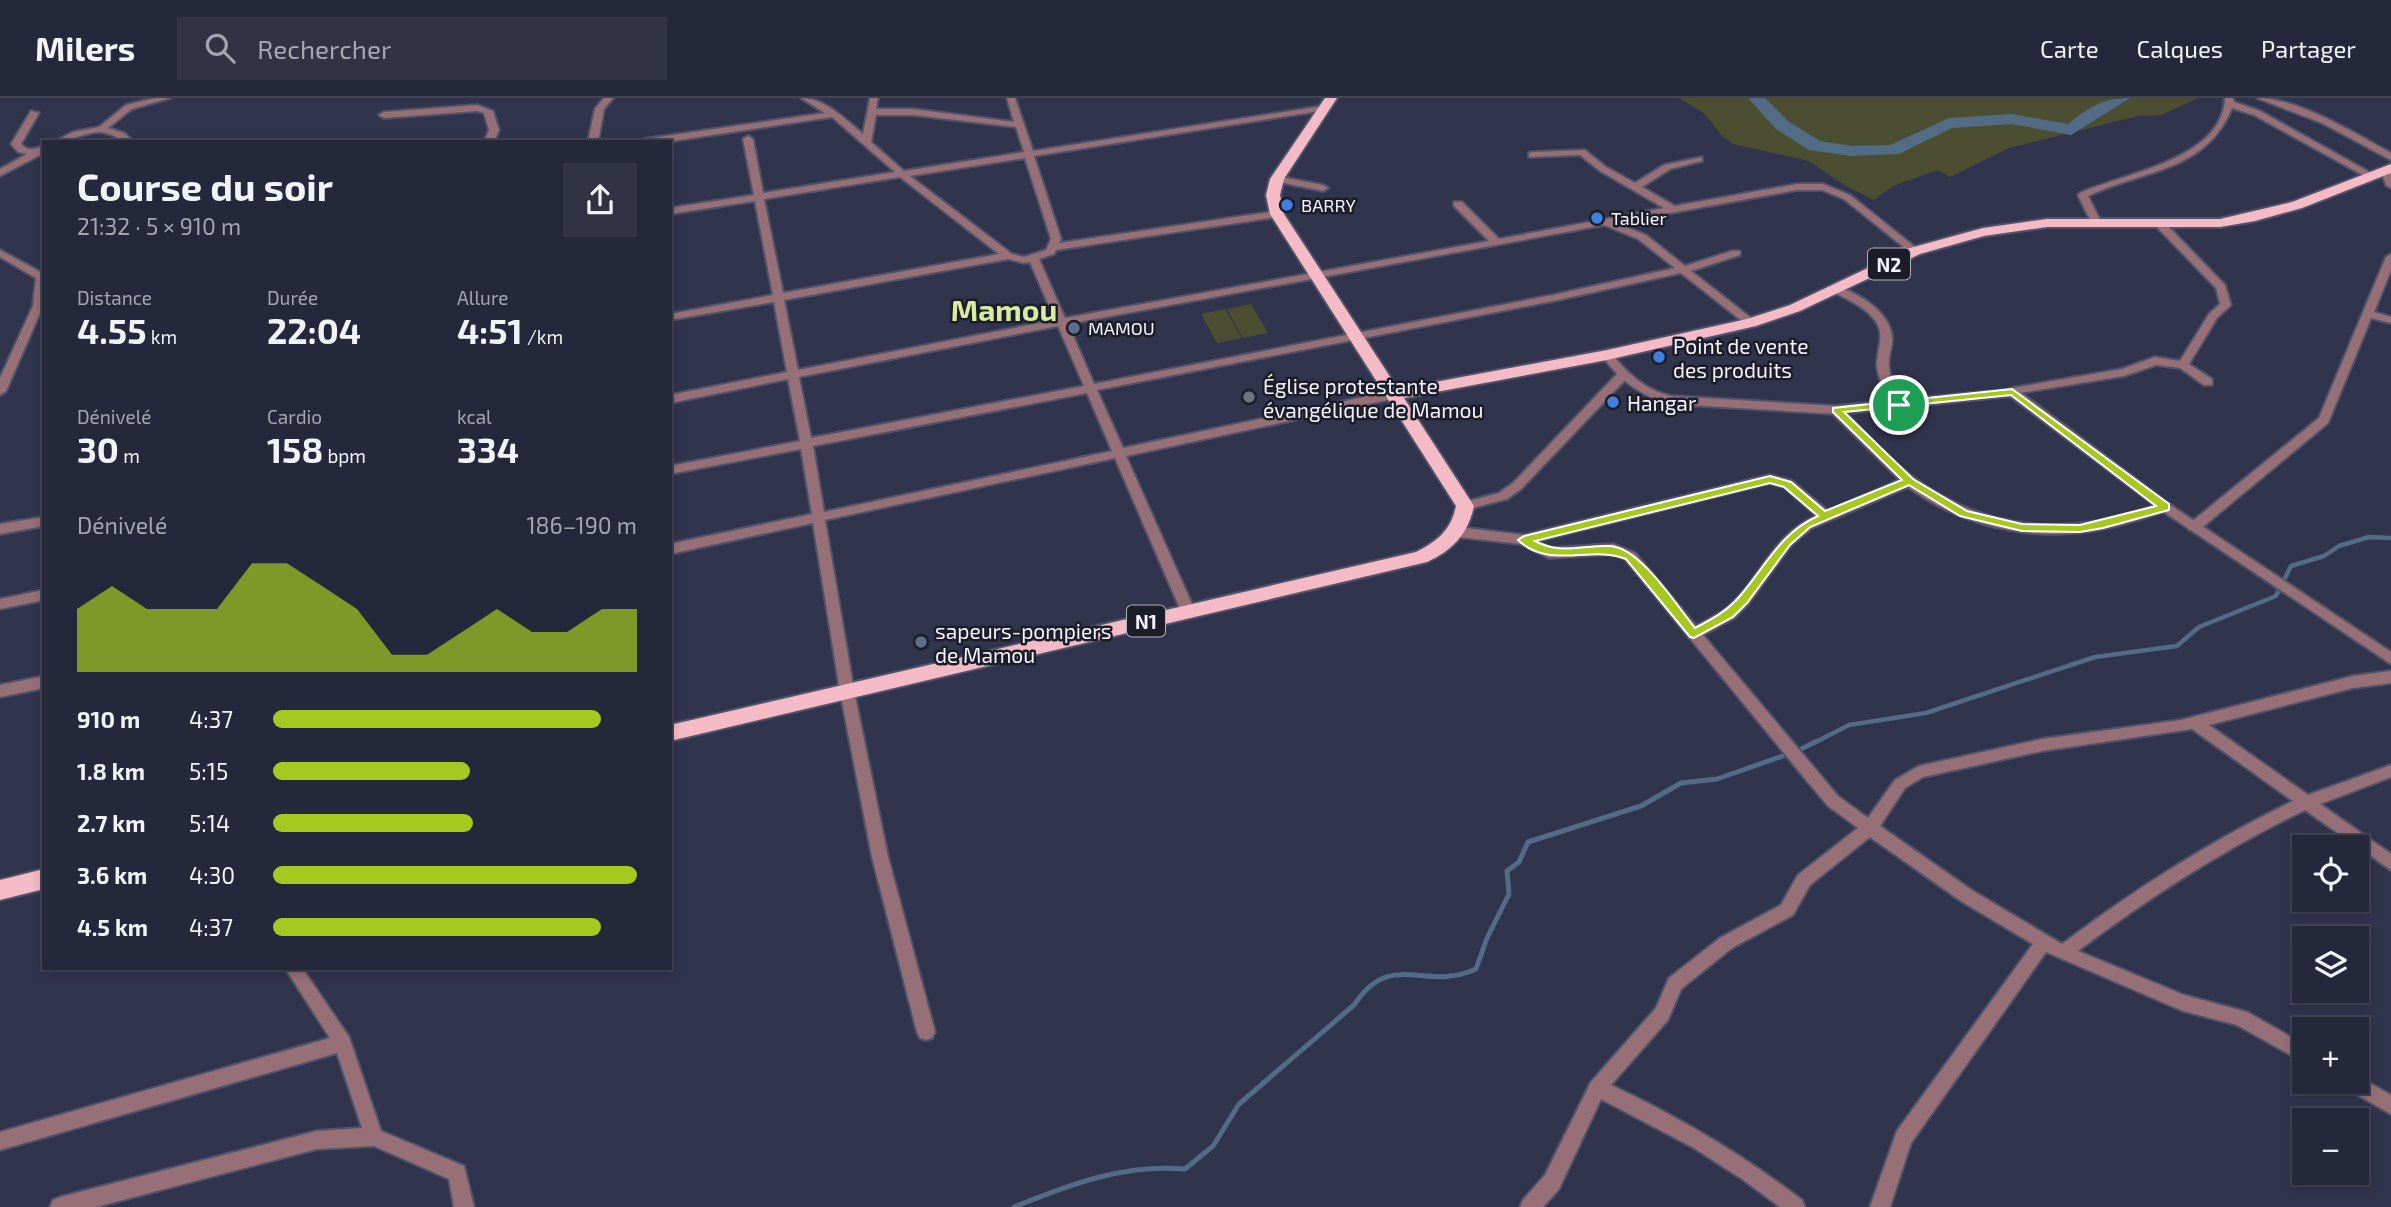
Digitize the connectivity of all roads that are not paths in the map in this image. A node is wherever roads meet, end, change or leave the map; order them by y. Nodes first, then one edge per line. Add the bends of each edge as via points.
1 (166, 98) edge
2 (609, 98) edge
3 (805, 98) edge
4 (874, 98) edge
5 (1011, 98) edge
6 (2261, 98) edge
7 (2229, 101) edge
8 (1329, 103) edge
9 (873, 111) junction
10 (34, 113) dead end
11 (834, 114) junction
12 (384, 115) dead end
13 (1019, 125) junction
14 (103, 128) junction
15 (748, 139) dead end
16 (63, 140) edge
17 (125, 140) edge
18 (490, 140) edge
19 (593, 140) edge
20 (658, 140) edge
21 (866, 142) junction
22 (39, 151) edge
23 (1030, 153) junction
24 (1532, 155) dead end
25 (1699, 159) dead end
26 (2386, 172) edge
27 (0, 173) edge
28 (902, 174) junction
29 (1277, 179) junction
30 (1323, 188) dead end
31 (1634, 188) junction
32 (759, 197) junction
33 (1458, 204) dead end
34 (1674, 210) junction
35 (672, 211) edge
36 (1277, 214) junction
37 (2096, 222) junction
38 (2158, 222) junction
39 (1605, 223) junction
40 (1497, 243) junction
41 (1055, 247) junction
42 (1915, 251) junction
43 (0, 253) edge
44 (1736, 253) dead end
45 (1008, 256) junction
46 (2391, 257) edge
47 (1034, 259) junction
48 (1685, 269) junction
49 (1318, 276) junction
50 (1836, 289) junction
51 (778, 298) junction
52 (2370, 314) junction
53 (672, 317) edge
54 (2391, 320) edge
55 (1062, 322) junction
56 (1751, 323) junction
57 (1355, 335) junction
58 (1606, 355) junction
59 (2183, 365) junction
60 (792, 376) junction
61 (1622, 376) junction
62 (2208, 382) dead end
63 (1090, 388) junction
64 (0, 391) edge
65 (2012, 392) junction
66 (1392, 395) junction
67 (672, 399) edge
68 (1899, 405) junction
69 (1836, 410) junction
70 (807, 442) junction
71 (1119, 454) junction
72 (672, 470) edge
73 (1910, 481) junction
74 (1465, 506) junction
75 (2165, 507) junction
76 (1824, 515) junction
77 (819, 517) junction
78 (42, 521) edge
79 (2194, 527) junction
80 (0, 529) edge
81 (1458, 532) junction
82 (1524, 540) junction
83 (672, 549) edge
84 (42, 595) edge
85 (0, 604) edge
86 (1188, 611) junction
87 (1694, 634) junction
88 (2388, 657) edge
89 (2391, 677) edge
90 (42, 682) edge
91 (0, 691) edge
92 (848, 691) junction
93 (2195, 723) junction
94 (672, 733) edge
95 (2391, 771) edge
96 (2307, 803) junction
97 (1870, 828) junction
98 (2391, 863) edge
99 (42, 880) edge
100 (0, 890) edge
101 (2044, 942) junction
102 (2063, 953) junction
103 (294, 970) edge
104 (926, 1032) dead end
105 (343, 1043) junction
106 (2292, 1047) edge
107 (1597, 1088) junction
108 (2369, 1092) edge
109 (2391, 1105) edge
110 (374, 1137) junction
111 (0, 1141) edge
112 (60, 1207) edge
113 (464, 1207) edge
114 (1530, 1207) edge
115 (1795, 1207) edge
116 (1880, 1207) edge

1 - 14 street via 129,107
2 - 19 street via 600,109
3 - 11 street
4 - 9 street
5 - 13 street
6 - 26 street via 2325,121
7 - 26 street
7 - 37 street via 2211,138 2191,153 2083,195
8 - 23 street
8 - 29 highway
9 - 13 street
9 - 21 street
10 - 22 street via 16,144 21,150
11 - 20 street
11 - 21 street
12 - 18 street via 477,108 488,111 494,130
13 - 23 street
14 - 16 street
14 - 17 street
15 - 32 street
21 - 28 street
22 - 27 street
23 - 28 street
23 - 41 street
24 - 31 street via 1583,152
25 - 31 street via 1667,167
26 - 38 highway, N2 via 2255,217 2220,223
28 - 32 street
28 - 45 street
29 - 30 street
29 - 36 highway via 1273,195
31 - 34 street
32 - 35 street
32 - 51 street
33 - 40 street
34 - 39 street
34 - 42 street via 1797,187 1823,187 1847,197
36 - 41 street
36 - 49 highway
37 - 38 highway, N2
37 - 42 highway, N2 via 1993,230
38 - 59 street via 2221,287 2226,305 2213,316
39 - 40 street
39 - 48 street via 1642,236
40 - 49 street
41 - 47 street
42 - 50 highway, N2
43 - 64 street via 41,277 38,306
44 - 48 street
45 - 47 street
45 - 51 street
46 - 52 street
47 - 55 street
48 - 56 street
48 - 57 street
49 - 55 street
49 - 57 highway
50 - 56 highway, N2 via 1796,309
50 - 68 street via 1878,317 1887,336 1882,364 1885,382
51 - 53 street
51 - 60 street
52 - 54 street
52 - 79 street via 2324,421
55 - 60 street
55 - 63 street
56 - 58 highway, N2
57 - 63 street
57 - 66 highway
58 - 61 street
58 - 66 highway, N2
59 - 62 street
59 - 65 street via 2155,361 2124,372
60 - 67 street
60 - 70 street
61 - 69 street via 1650,394 1671,400
61 - 74 street via 1517,486 1503,496
63 - 70 street
63 - 71 street
65 - 68 street
65 - 75 street
66 - 71 street
66 - 74 highway
68 - 69 street
69 - 73 street
70 - 72 street
70 - 77 street
71 - 77 street
71 - 86 street
73 - 75 street via 1964,514 2022,527 2103,525
73 - 76 street
74 - 81 highway
75 - 79 street
76 - 82 street via 1788,484 1770,479
76 - 87 street via 1786,542 1729,614
77 - 83 street
77 - 92 street
78 - 80 street
79 - 88 street
81 - 82 street
81 - 86 highway, N1 via 1443,548 1421,557
82 - 87 street via 1549,553 1613,549 1630,556
84 - 85 street
86 - 92 highway, N1
87 - 97 street via 1833,801
89 - 93 street via 2353,682
90 - 91 street
92 - 94 highway, N1
92 - 104 street via 888,890
93 - 96 street
93 - 97 street via 2042,745 1919,772 1900,784
95 - 96 street
96 - 98 street
96 - 102 street via 2152,886
97 - 101 street via 1967,896
97 - 107 street via 1804,880 1787,910 1726,943 1675,985 1662,1014
99 - 100 highway
101 - 102 street
101 - 116 street via 1904,1138
102 - 106 street via 2183,1003 2241,1018
103 - 105 street
105 - 110 street
105 - 111 street
107 - 114 street via 1552,1182
107 - 115 street via 1758,1176
108 - 109 street
110 - 112 street via 317,1140
110 - 113 street via 457,1173

